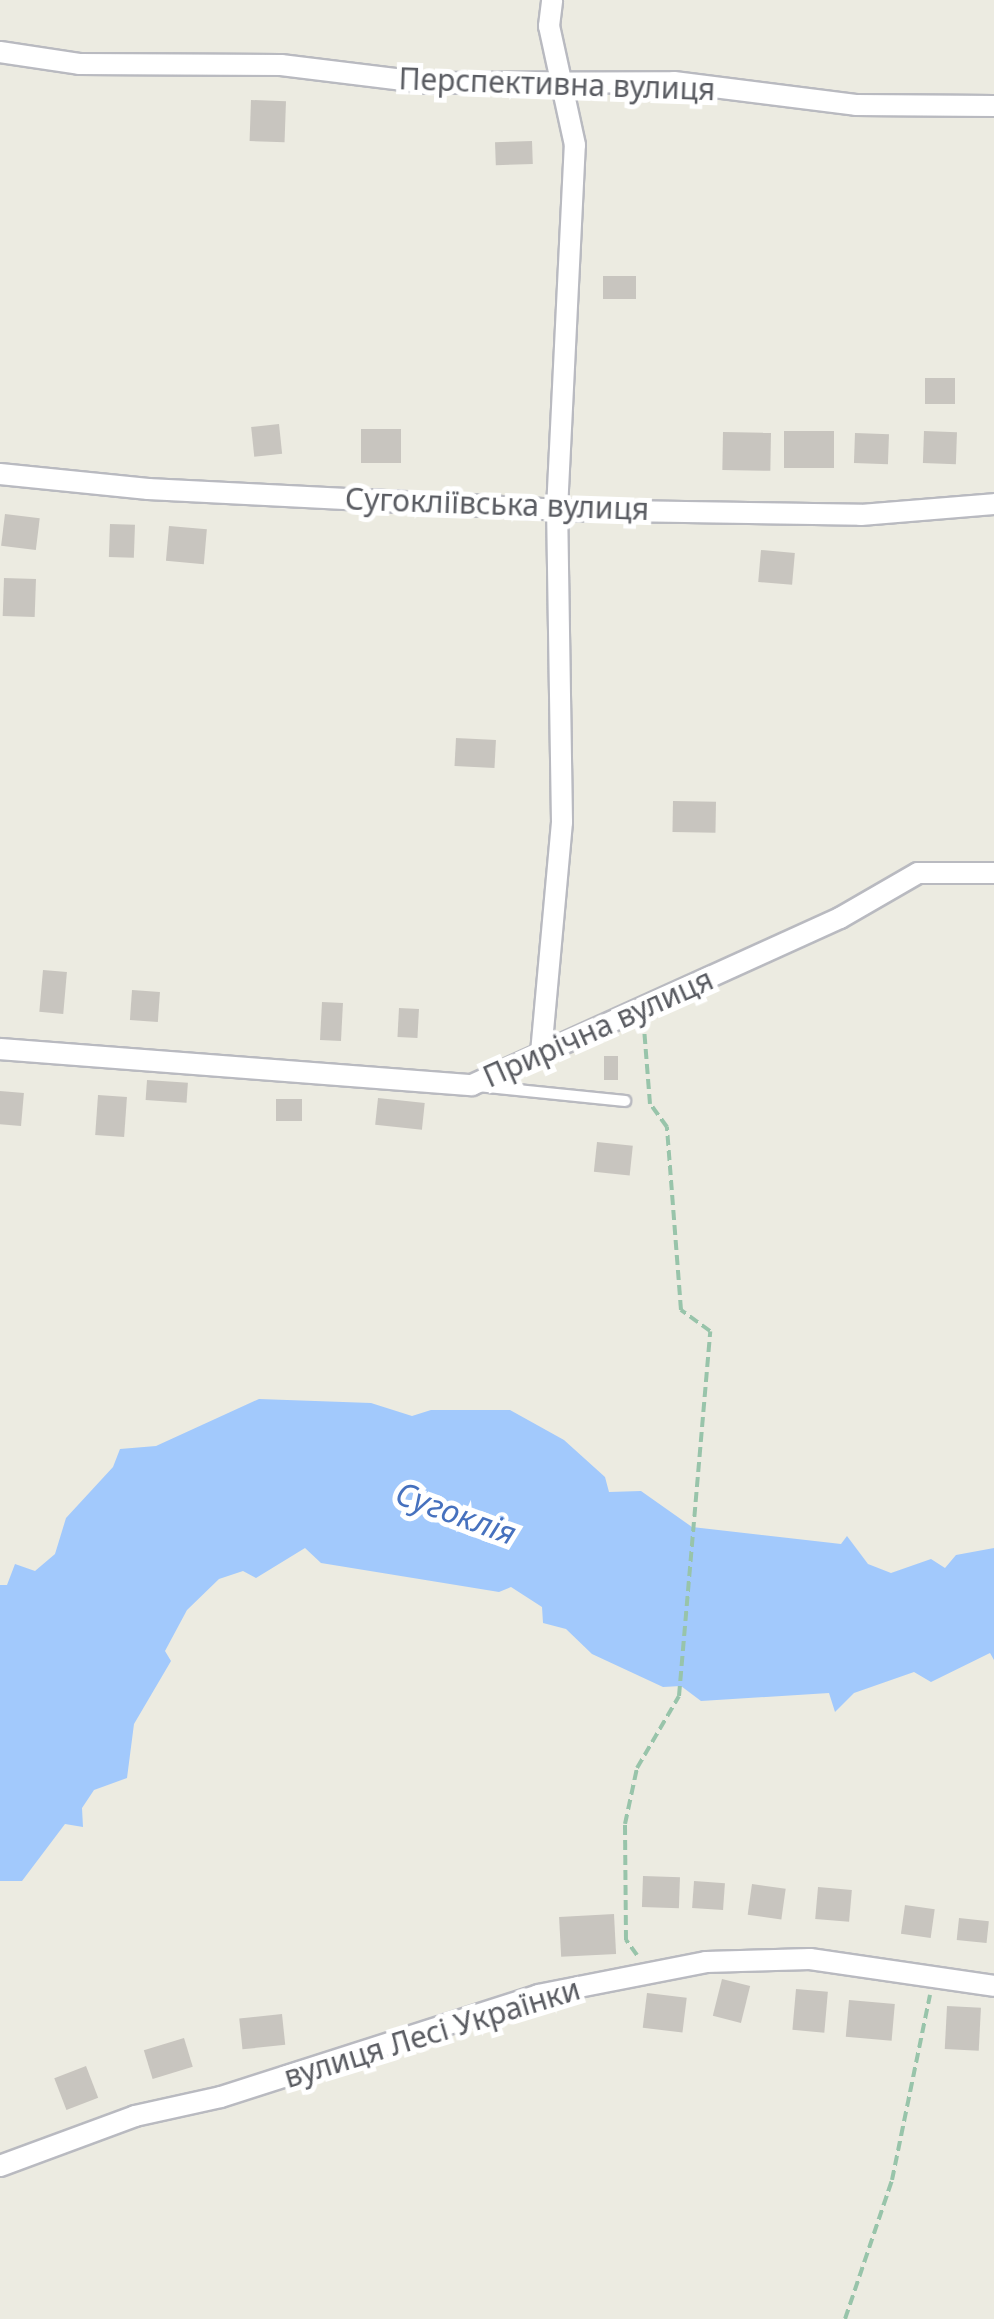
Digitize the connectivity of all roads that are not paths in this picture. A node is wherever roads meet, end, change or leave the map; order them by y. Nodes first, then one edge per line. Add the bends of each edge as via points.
1 (552, 0) edge
2 (0, 52) edge
3 (566, 82) junction
4 (994, 106) edge
5 (0, 474) edge
6 (994, 504) edge
7 (557, 510) junction
8 (994, 873) edge
9 (0, 1049) edge
10 (541, 1053) junction
11 (472, 1085) junction
12 (625, 1101) dead end
13 (994, 1986) edge
14 (0, 2166) edge

1 - 3 street via 548,26
2 - 3 street, Перспективна вулиця via 79,64 281,66 428,84
3 - 4 street, Перспективна вулиця via 674,82 856,105
3 - 7 street via 575,146
5 - 7 street, Сугокліївська вулиця via 148,489
6 - 7 street, Сугокліївська вулиця via 861,515
7 - 10 street via 562,822
8 - 10 street, Прирічна вулиця via 918,873 840,918
9 - 11 street, Прирічна вулиця
10 - 11 street, Прирічна вулиця
11 - 12 lane
13 - 14 street, вулиця Лесі Українки via 810,1959 706,1962 538,1995 221,2097 135,2116

